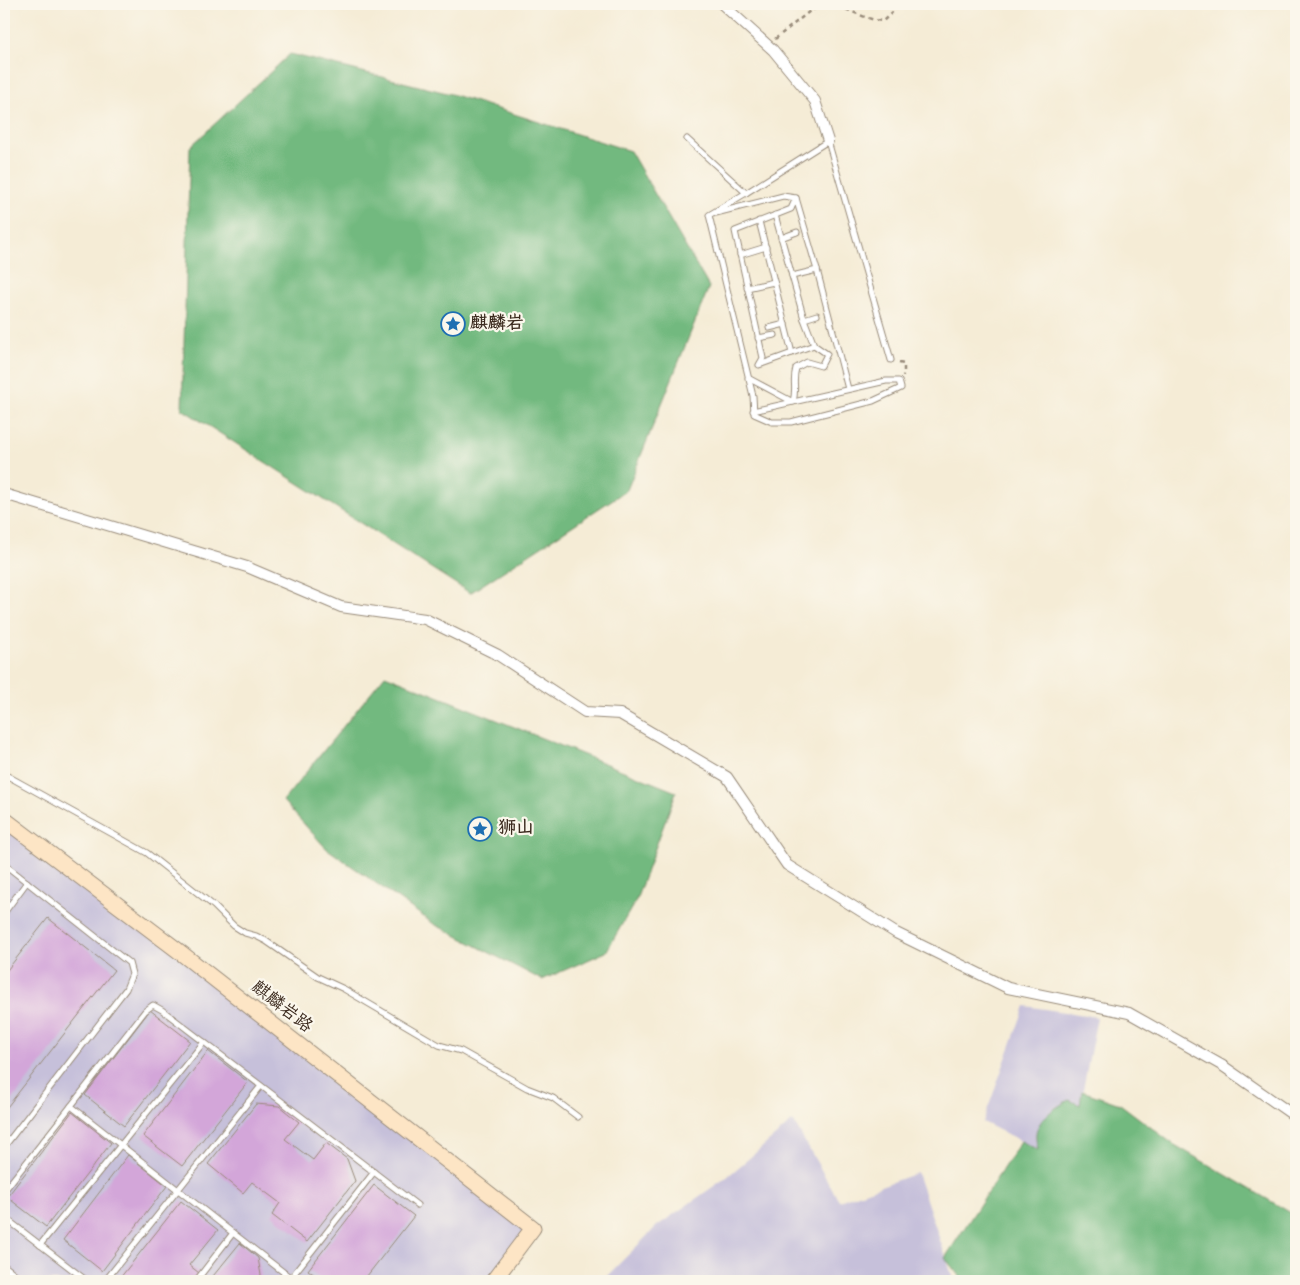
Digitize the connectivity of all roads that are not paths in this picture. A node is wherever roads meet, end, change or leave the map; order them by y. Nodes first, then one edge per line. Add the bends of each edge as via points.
1 (722, 4) edge
2 (687, 139) dead end
3 (828, 142) junction
4 (746, 193) junction
5 (796, 198) junction
6 (709, 215) junction
7 (775, 215) junction
8 (759, 221) junction
9 (797, 232) dead end
10 (781, 238) junction
11 (766, 247) junction
12 (740, 255) junction
13 (816, 270) junction
14 (792, 276) junction
15 (774, 282) junction
16 (747, 288) junction
17 (817, 315) dead end
18 (804, 319) junction
19 (785, 324) junction
20 (769, 328) dead end
21 (775, 334) dead end
22 (758, 338) junction
23 (814, 344) junction
24 (792, 353) junction
25 (891, 360) road end
26 (748, 378) junction
27 (848, 389) junction
28 (793, 402) junction
29 (753, 411) junction
30 (4, 494) edge
31 (4, 774) edge
32 (4, 820) edge
33 (4, 864) edge
34 (27, 882) junction
35 (4, 913) edge
36 (204, 1042) junction
37 (261, 1086) junction
38 (71, 1106) junction
39 (578, 1117) dead end
40 (1296, 1117) edge
41 (121, 1145) junction
42 (4, 1147) edge
43 (374, 1172) junction
44 (178, 1190) junction
45 (4, 1191) edge
46 (417, 1205) dead end
47 (4, 1216) edge
48 (233, 1233) junction
49 (40, 1245) junction
50 (4, 1270) edge
51 (291, 1278) edge
52 (18, 1281) edge
53 (87, 1281) edge
54 (105, 1281) edge
55 (196, 1281) edge
56 (300, 1281) edge
57 (493, 1281) edge

1 - 3 street via 768,45 815,101
2 - 4 lane
3 - 4 lane
3 - 25 lane
4 - 6 lane
5 - 6 lane via 783,196
5 - 7 lane via 791,209
5 - 13 lane
6 - 26 lane
7 - 8 lane
7 - 10 lane
8 - 11 lane
8 - 12 lane via 735,231
9 - 10 lane
10 - 14 lane
11 - 12 lane
11 - 15 lane
12 - 16 lane
13 - 14 lane
13 - 27 lane
14 - 18 lane
15 - 16 lane
15 - 19 lane
16 - 22 lane
17 - 18 lane
18 - 23 lane
19 - 20 lane
19 - 24 lane
21 - 22 lane
22 - 24 lane via 763,358 759,365
23 - 24 lane
23 - 28 lane via 827,354 821,366 807,362 796,368
26 - 28 lane
26 - 29 lane
27 - 28 lane
27 - 29 lane via 886,380 899,381 901,388 873,401 792,422 772,422
28 - 29 lane
30 - 40 street via 247,567 341,608 425,619 498,655 585,712 620,714 727,777 787,865 896,933 1008,988 1130,1013 1223,1066
31 - 39 lane via 147,853 246,934 266,941 318,977 439,1045 461,1051 527,1088 553,1098
32 - 57 main road, 麒麟岩路 via 176,949 533,1228
33 - 34 lane
34 - 35 lane
34 - 42 lane via 129,963 132,974 126,989
36 - 37 lane
36 - 38 lane via 153,1005 144,1011
36 - 41 lane
37 - 43 lane
37 - 44 lane
38 - 41 lane
38 - 45 lane
41 - 44 lane
41 - 49 lane
43 - 46 lane
43 - 51 lane
44 - 48 lane
44 - 54 lane
47 - 49 lane
48 - 51 lane
48 - 55 lane
49 - 53 lane
50 - 52 street
51 - 56 lane

